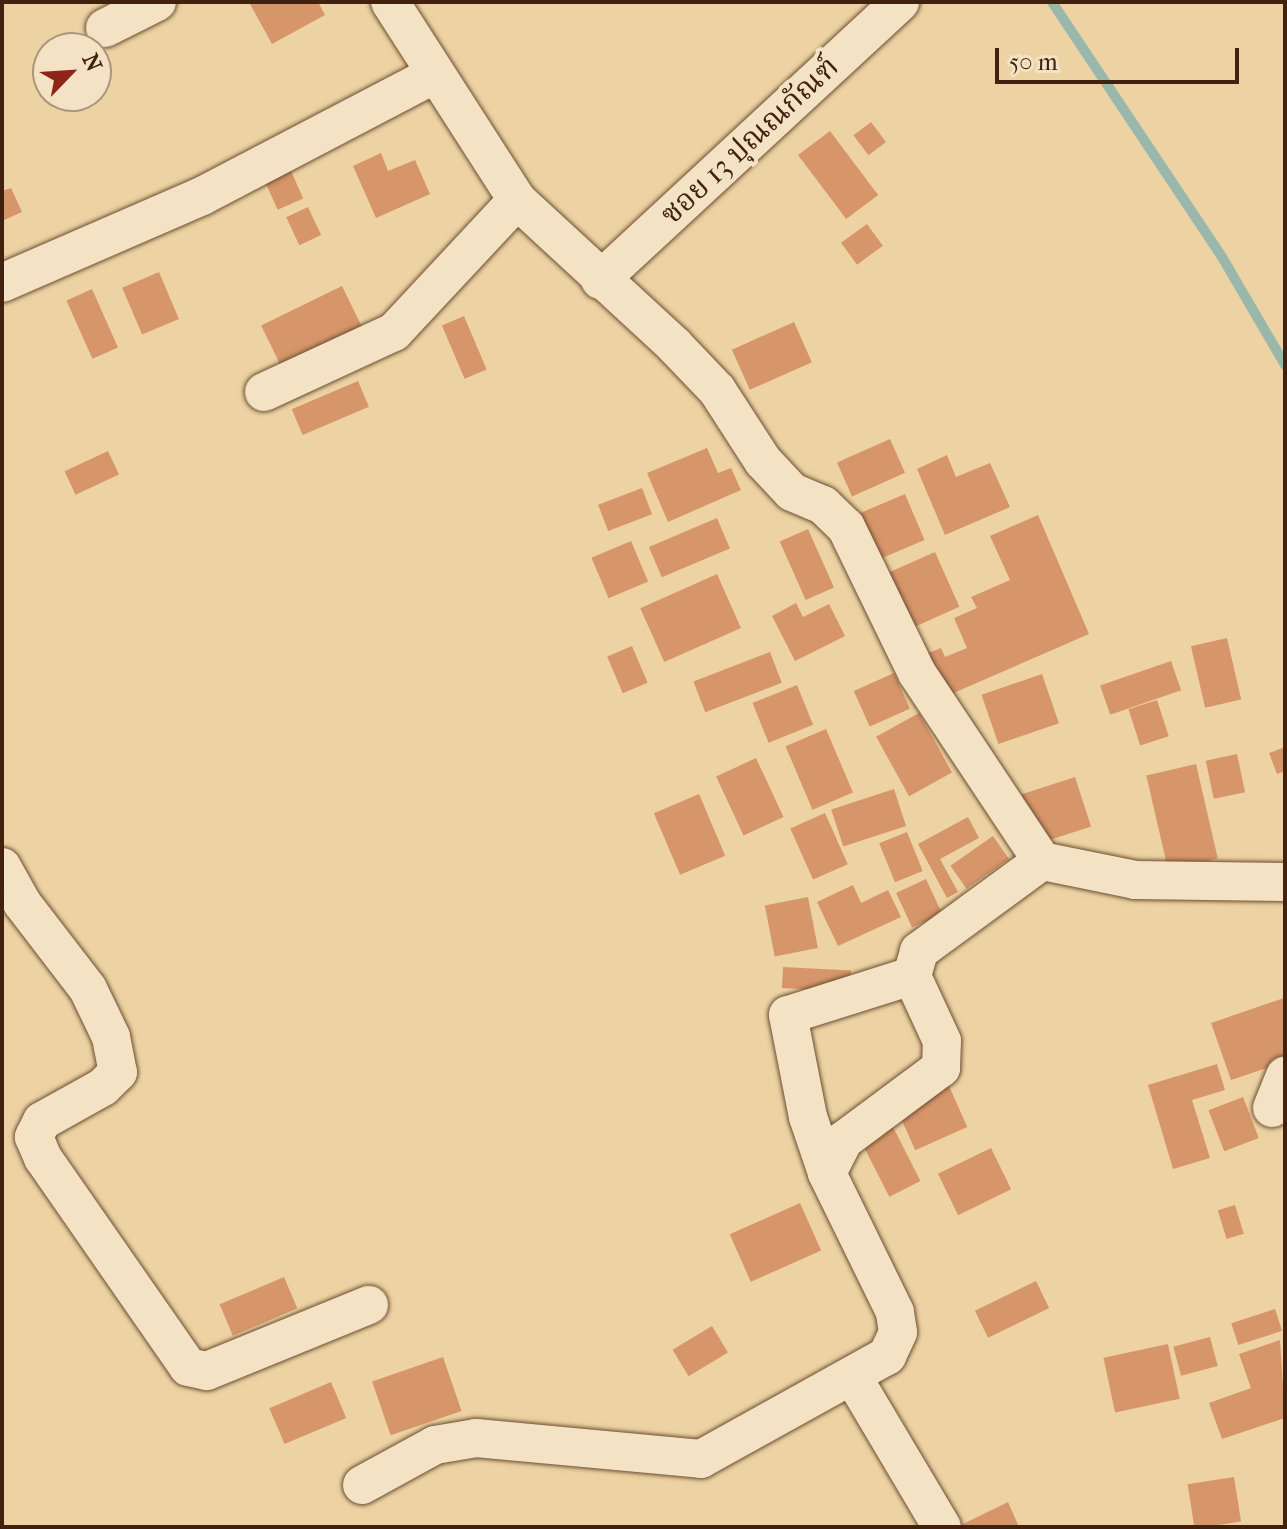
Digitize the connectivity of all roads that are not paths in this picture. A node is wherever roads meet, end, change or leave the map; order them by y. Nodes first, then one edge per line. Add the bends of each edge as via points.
1 (157, 2) edge
2 (900, 2) edge
3 (400, 5) edge
4 (105, 28) dead end
5 (433, 75) junction
6 (517, 200) junction
7 (600, 280) junction
8 (2, 283) edge
9 (264, 392) dead end
10 (1042, 861) junction
11 (2, 867) edge
12 (1285, 882) edge
13 (912, 976) junction
14 (827, 1173) junction
15 (369, 1305) dead end
16 (854, 1379) junction
17 (362, 1485) dead end
18 (942, 1527) edge

1 - 4 street
2 - 7 street, ซอย 13 ปุณณกัณฑ์
3 - 5 street
5 - 6 street
5 - 8 street via 202,196
6 - 7 street
6 - 9 street via 394,332
7 - 10 street via 717,390 763,461 792,492 823,505 846,527 917,673
10 - 12 street via 1135,880
10 - 13 street via 919,951
11 - 15 street via 22,903 88,989 111,1037 118,1072 103,1087 42,1121 34,1137 43,1158 188,1367 207,1371
13 - 14 street via 942,1041 941,1068 844,1140
13 - 14 street via 788,1015 808,1117
14 - 16 street via 896,1322 896,1343 887,1356
16 - 17 street via 701,1459 476,1438 435,1445
16 - 18 street

